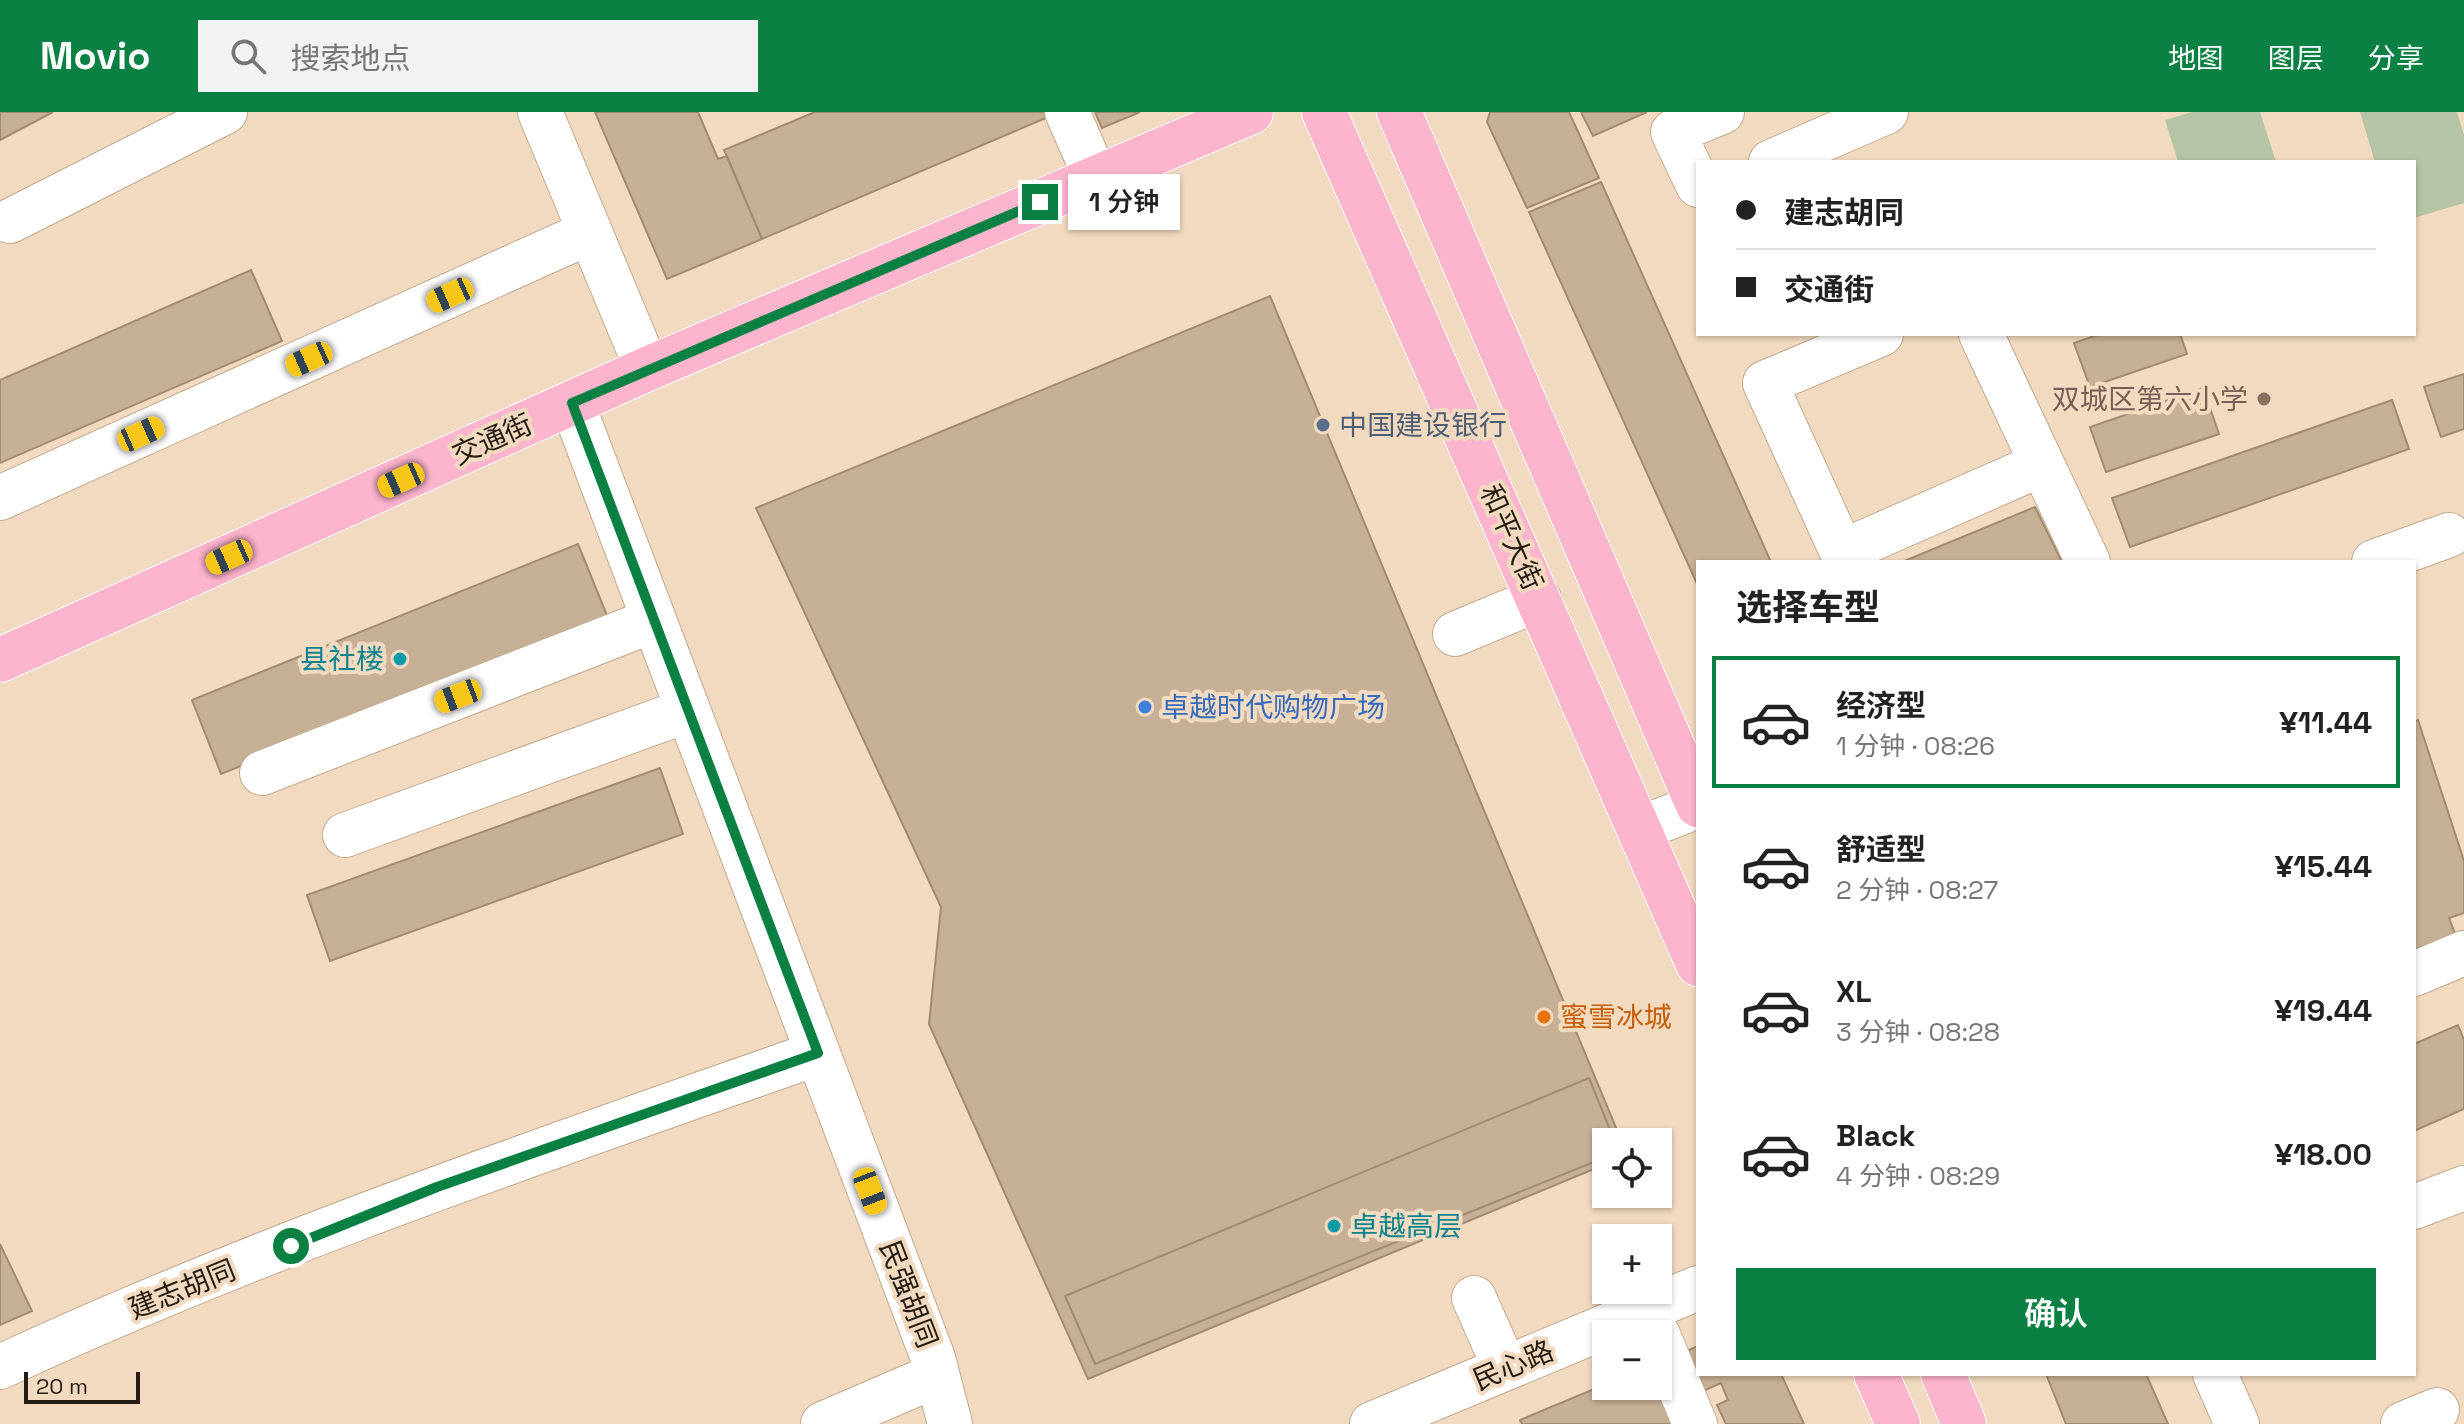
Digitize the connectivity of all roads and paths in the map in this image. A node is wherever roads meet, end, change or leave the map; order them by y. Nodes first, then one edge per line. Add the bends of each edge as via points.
1 (225, 112) edge
2 (540, 112) edge
3 (1067, 112) edge
4 (1251, 112) edge
5 (1324, 112) edge
6 (1399, 112) edge
7 (1722, 112) edge
8 (1876, 114) edge
9 (1775, 160) edge
10 (1096, 178) junction
11 (1696, 181) edge
12 (10, 221) dead end
13 (590, 232) junction
14 (1876, 336) edge
15 (1982, 336) edge
16 (647, 369) junction
17 (572, 403) junction
18 (2042, 464) junction
19 (0, 498) edge
20 (2449, 535) dead end
21 (2087, 560) edge
22 (2380, 560) edge
23 (1539, 599) junction
24 (654, 620) junction
25 (1455, 634) dead end
26 (0, 660) edge
27 (688, 710) junction
28 (262, 773) dead end
29 (1696, 801) edge
30 (1696, 807) edge
31 (1639, 829) junction
32 (345, 835) dead end
33 (2464, 953) edge
34 (1696, 959) edge
35 (2416, 973) edge
36 (818, 1053) junction
37 (2464, 1188) edge
38 (2416, 1206) edge
39 (1696, 1290) edge
40 (1474, 1298) dead end
41 (1661, 1320) edge
42 (1592, 1343) edge
43 (0, 1367) edge
44 (1505, 1368) junction
45 (1672, 1369) edge
46 (937, 1375) junction
47 (1877, 1376) edge
48 (1944, 1376) edge
49 (2216, 1376) edge
50 (1458, 1408) edge
51 (823, 1424) edge
52 (950, 1424) edge
53 (1372, 1424) edge
54 (1695, 1424) edge
55 (1898, 1424) edge
56 (1964, 1424) edge
57 (2237, 1424) edge

1 - 12 street
2 - 13 street
3 - 10 street
4 - 10 main road, 交通街
5 - 23 main road, 和平大街
6 - 29 main road
7 - 11 street via 1673,132
8 - 9 street
10 - 16 main road, 交通街
13 - 16 street
13 - 19 street
14 - 18 street via 1765,383 1842,552
15 - 18 street
16 - 17 main road, 交通街
17 - 24 street, 民强胡同
17 - 26 main road, 交通街
18 - 21 street
20 - 22 street
23 - 25 street
23 - 31 main road, 和平大街
24 - 27 street, 民强胡同
24 - 28 street
27 - 32 street
27 - 36 street, 民强胡同
30 - 31 street
31 - 34 main road, 和平大街
33 - 35 street
36 - 43 street, 建志胡同 via 437,1187
36 - 46 street, 民强胡同
37 - 38 street
39 - 41 street, 民心路
40 - 44 street
42 - 44 street, 民心路
44 - 50 street, 民心路
45 - 54 street
46 - 51 street
46 - 52 street, 民强胡同
47 - 55 main road
48 - 56 main road
49 - 57 street
50 - 53 street, 民心路

